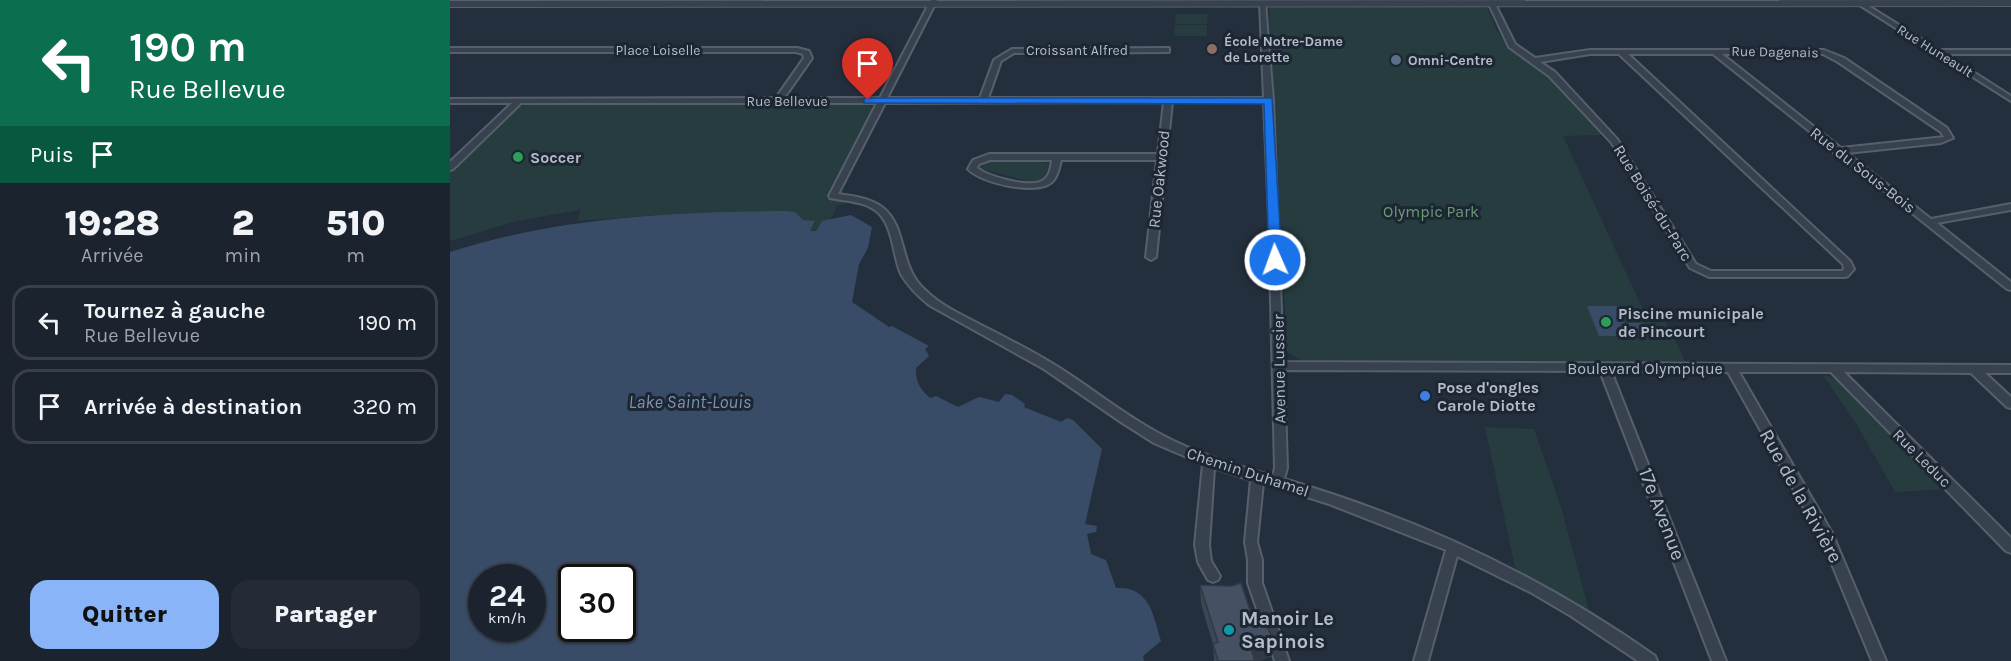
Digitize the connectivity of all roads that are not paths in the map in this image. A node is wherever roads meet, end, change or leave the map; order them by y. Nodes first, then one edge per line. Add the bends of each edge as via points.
1 (933, 2) edge
2 (1019, 2) edge
3 (1149, 2) edge
4 (1491, 2) junction
5 (1650, 2) edge
6 (1263, 3) junction
7 (1860, 3) junction
8 (2011, 3) edge
9 (450, 4) edge
10 (450, 50) edge
11 (1166, 50) dead end
12 (1621, 52) junction
13 (1715, 52) junction
14 (1937, 52) junction
15 (2011, 52) edge
16 (1533, 61) junction
17 (2011, 99) edge
18 (883, 100) junction
19 (983, 100) junction
20 (1168, 100) junction
21 (1269, 100) junction
22 (450, 101) edge
23 (519, 101) junction
24 (778, 101) junction
25 (1837, 151) junction
26 (1162, 157) junction
27 (1057, 158) junction
28 (450, 167) edge
29 (2011, 207) edge
30 (1928, 222) junction
31 (1150, 257) dead end
32 (2011, 287) edge
33 (1279, 366) junction
34 (1604, 367) junction
35 (1731, 368) junction
36 (1833, 368) junction
37 (1974, 369) junction
38 (2011, 369) edge
39 (2011, 404) edge
40 (1209, 461) junction
41 (1258, 476) junction
42 (1277, 482) junction
43 (1453, 547) junction
44 (2011, 547) edge
45 (1213, 576) dead end
46 (1282, 661) edge
47 (1421, 661) edge
48 (1650, 661) edge
49 (1719, 661) edge
50 (1879, 661) edge

1 - 2 street
1 - 9 street
1 - 18 street
2 - 3 street
3 - 6 street
4 - 5 street
4 - 6 street
4 - 16 street, Rue Boisé-du-Parc via 1509,43
5 - 7 street
6 - 21 street, Avenue Lussier
7 - 8 street
7 - 14 street, Rue Huneault
10 - 24 street, Place Loiselle via 807,52 808,58
11 - 19 street, Croissant Alfred via 1011,51 998,60
12 - 13 street, Rue Dagenais
12 - 16 street, Rue Dagenais via 1577,52
12 - 16 street, Rue Boisé-du-Parc via 1847,263 1849,269 1845,274 1709,274 1693,266 1614,141 1562,84
13 - 25 street, Rue du Sous-Bois
13 - 25 street, Rue Dagenais via 1814,51 1832,55 1944,130 1949,138
14 - 15 street
14 - 17 street, Rue Huneault
18 - 19 street, Rue Bellevue
18 - 24 street, Rue Bellevue
18 - 40 street, Chemin Duhamel via 833,196 863,202 889,219 904,268 914,286 929,299 1068,378 1151,435
19 - 20 street, Rue Bellevue
20 - 21 street, Rue Bellevue
20 - 26 street, Rue Oakwood
21 - 33 street, Avenue Lussier
22 - 23 street, Rue Bellevue
23 - 24 street, Rue Bellevue
23 - 28 street
25 - 30 street, Rue du Sous-Bois
26 - 27 street
26 - 31 street, Rue Oakwood
27 - 27 street via 989,157 976,162 972,169 980,175 1034,187 1051,178
29 - 30 street
30 - 32 street, Rue du Sous-Bois
33 - 34 street, Boulevard Olympique
33 - 42 street, Avenue Lussier via 1281,468
34 - 35 street, Boulevard Olympique
34 - 49 street, 17e Avenue
35 - 36 street, Boulevard Olympique
35 - 50 street, Rue de la Rivière via 1827,537
36 - 37 street, Boulevard Olympique
36 - 44 street, Rue Leduc
37 - 38 street, Boulevard Olympique
37 - 39 street
40 - 41 street, Chemin Duhamel
40 - 45 street via 1202,545
41 - 42 street, Chemin Duhamel
41 - 46 street via 1251,542 1255,583
42 - 43 street, Chemin Duhamel
43 - 47 street
43 - 48 street, Chemin Duhamel via 1579,611

